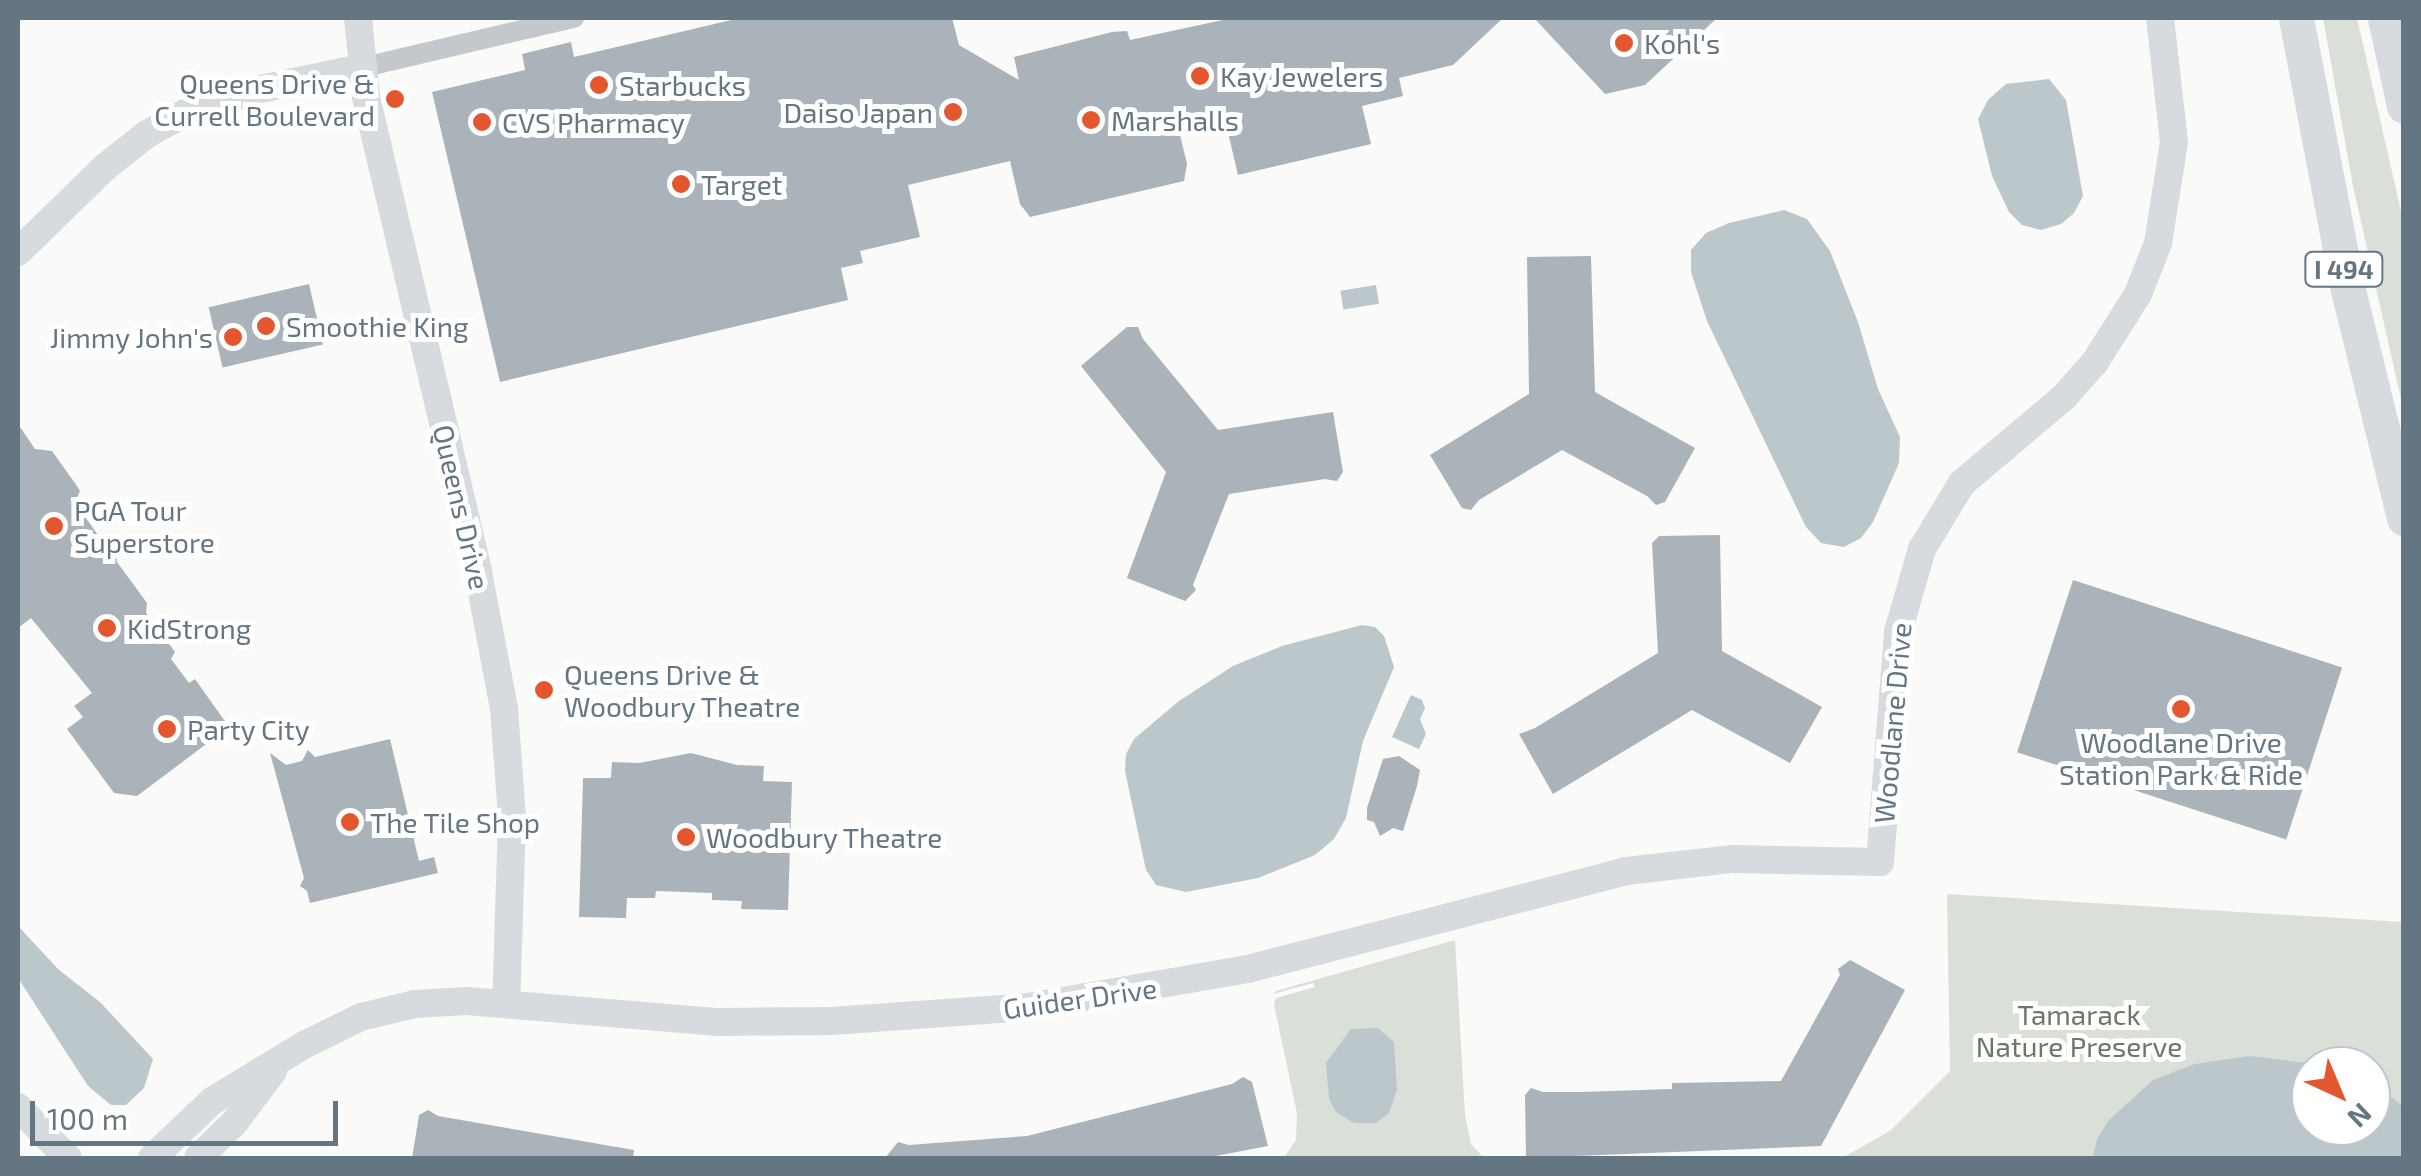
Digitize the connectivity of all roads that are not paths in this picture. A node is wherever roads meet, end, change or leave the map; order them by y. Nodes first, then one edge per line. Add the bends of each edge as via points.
1 (358, 18) edge
2 (574, 18) edge
3 (2160, 18) edge
4 (2296, 18) edge
5 (2384, 18) edge
6 (360, 68) junction
7 (2404, 106) edge
8 (18, 252) edge
9 (2404, 518) edge
10 (1880, 862) joint
11 (506, 1004) junction
12 (280, 1062) junction
13 (18, 1106) edge
14 (68, 1158) edge
15 (152, 1158) edge
16 (198, 1158) edge

1 - 6 street, Queens Drive
2 - 6 street
3 - 10 street, Woodlane Drive via 2174,142 2158,244 2138,294 2095,362 2064,397 1962,483 1922,549 1898,632
4 - 9 highway, I 494 via 2348,290
5 - 7 highway
6 - 8 street via 185,113 104,168
6 - 11 street, Queens Drive via 504,708 512,818
10 - 11 street, Guider Drive via 1733,860 1626,870 1248,969 1028,1008 719,1022
11 - 12 street, Guider Drive via 445,1001 378,1012 324,1033
12 - 15 street, Guider Drive via 212,1101
12 - 16 street, Guider Drive
13 - 14 street

